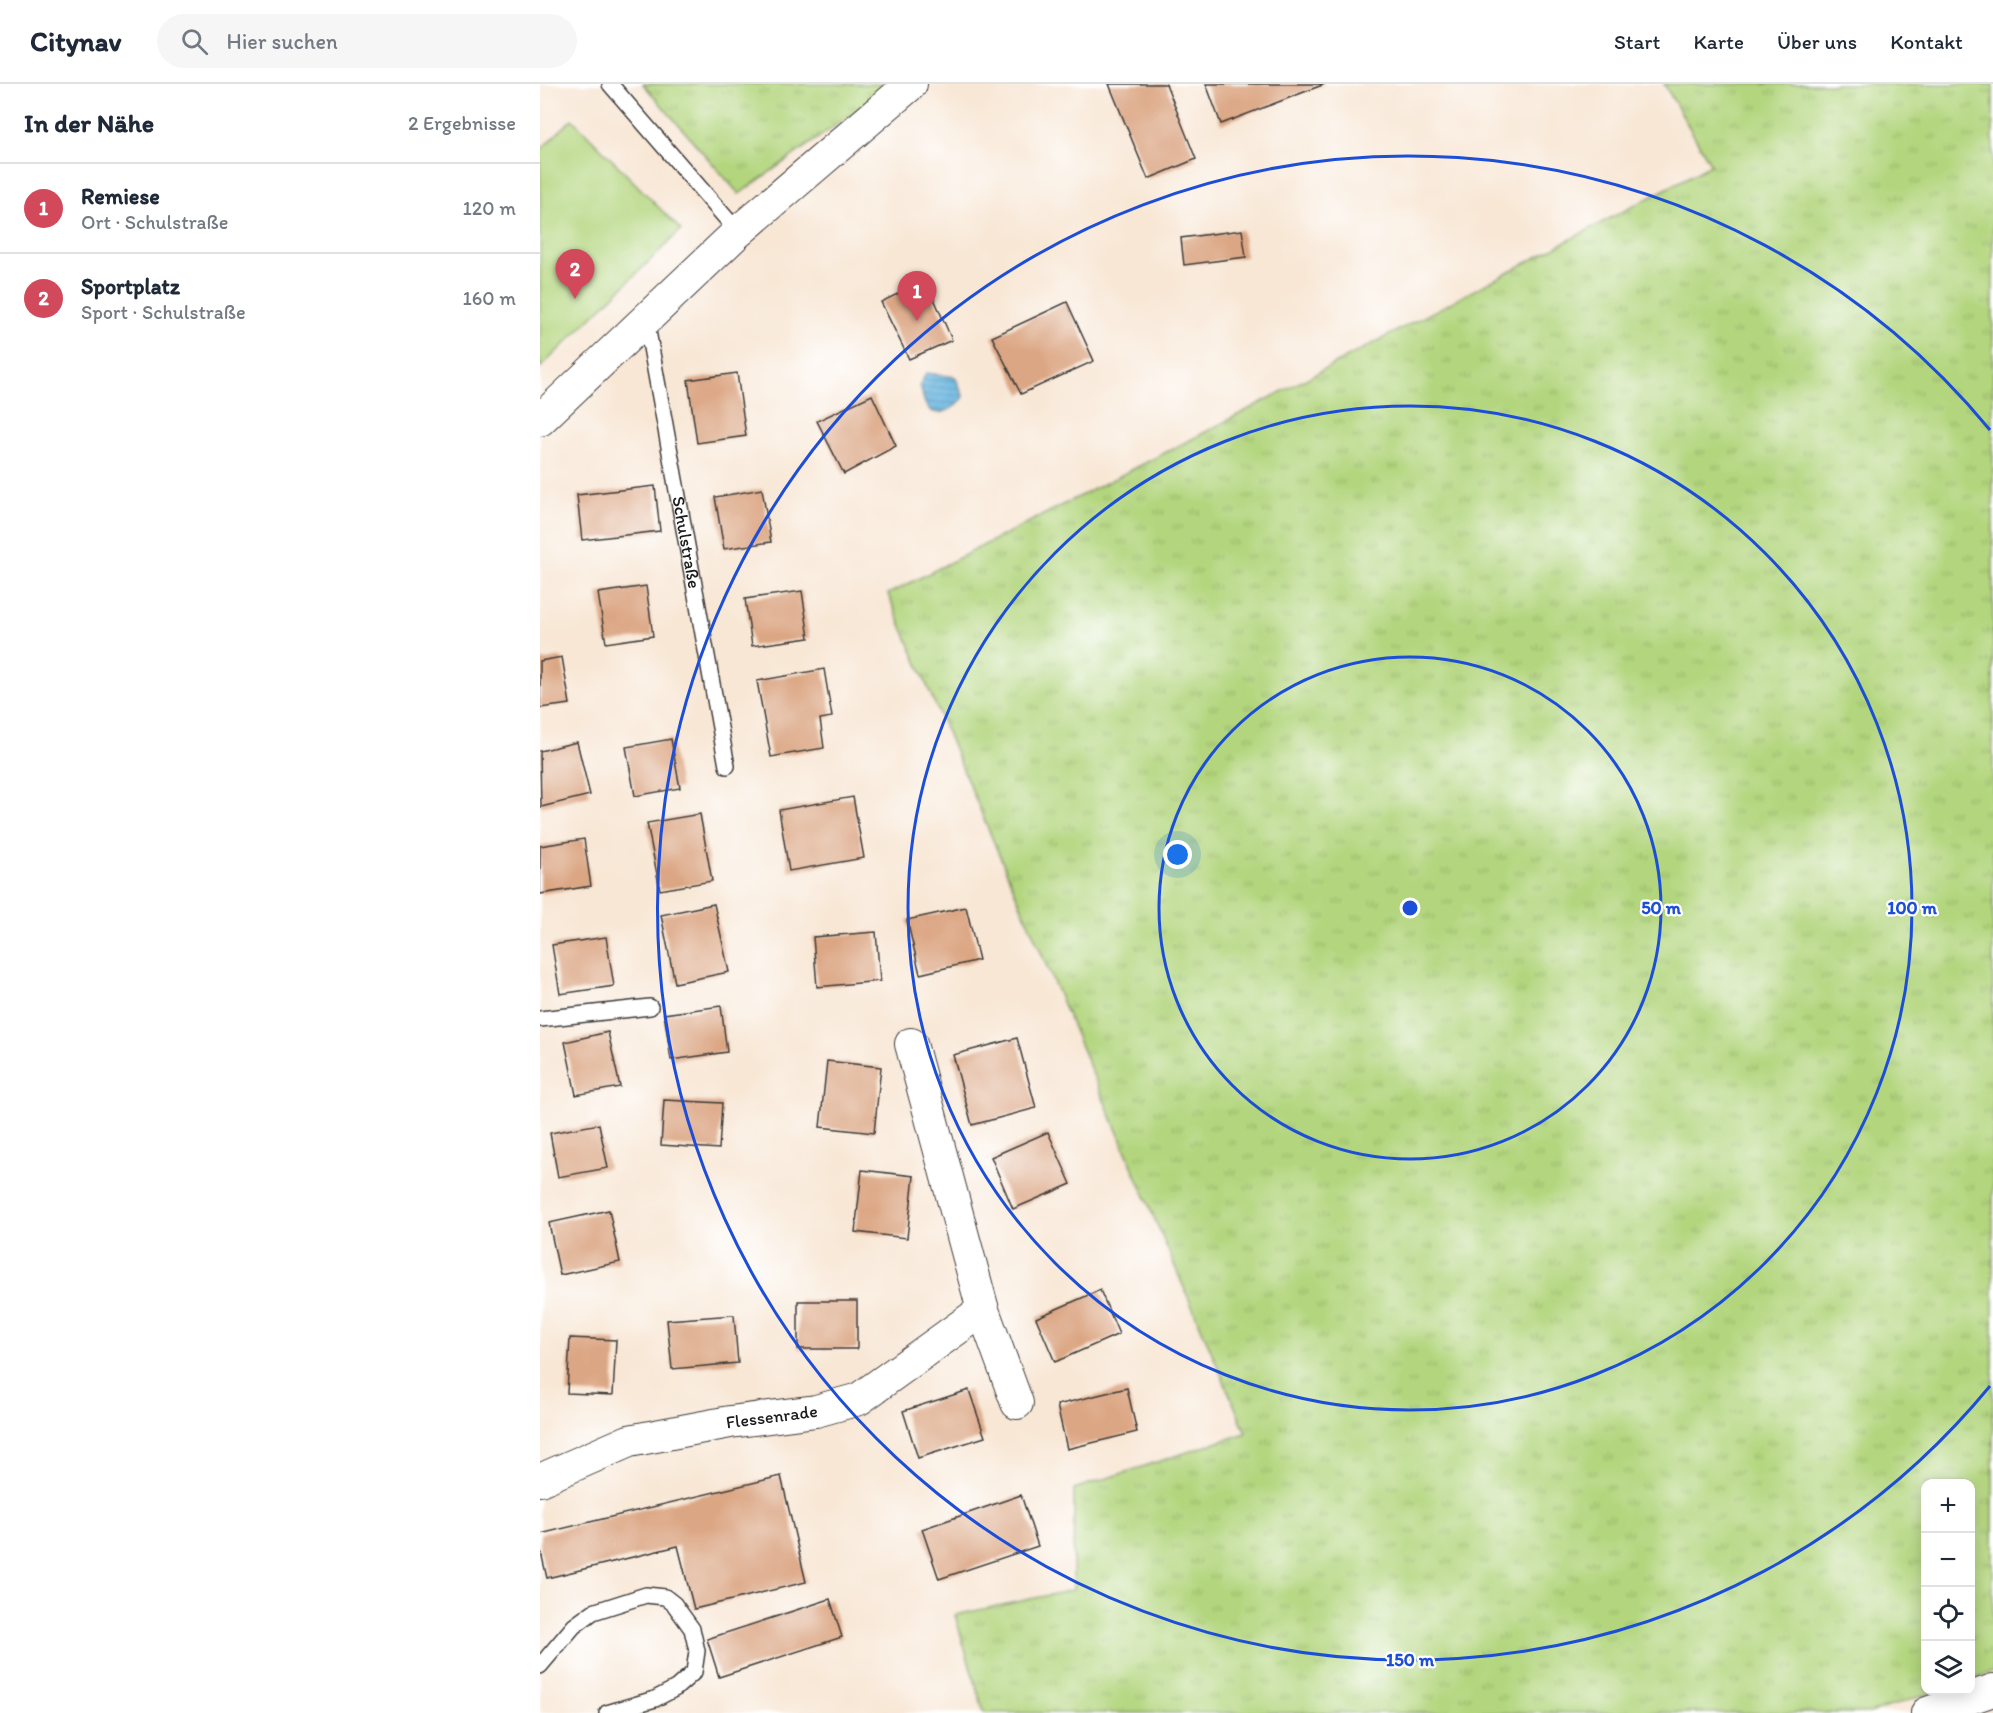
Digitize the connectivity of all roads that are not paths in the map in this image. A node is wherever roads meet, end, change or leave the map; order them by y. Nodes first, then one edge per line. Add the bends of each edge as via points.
1 (610, 84) edge
2 (911, 84) edge
3 (738, 232) junction
4 (646, 319) junction
5 (540, 420) edge
6 (727, 766) dead end
7 (650, 1007) dead end
8 (540, 1019) edge
9 (911, 1044) dead end
10 (983, 1310) junction
11 (1017, 1402) dead end
12 (540, 1480) edge
13 (540, 1666) edge
14 (1993, 1690) edge
15 (607, 1713) edge
16 (1927, 1713) edge

1 - 3 lane
2 - 3 street
3 - 4 street
4 - 5 street
4 - 6 lane, Schulstraße
7 - 8 lane
9 - 10 street
10 - 11 street
10 - 12 street, Flessenrade via 859,1399 816,1411 629,1441
13 - 15 lane via 574,1626 593,1612 646,1595 665,1597 692,1629 697,1651 694,1672 655,1699
14 - 16 street

